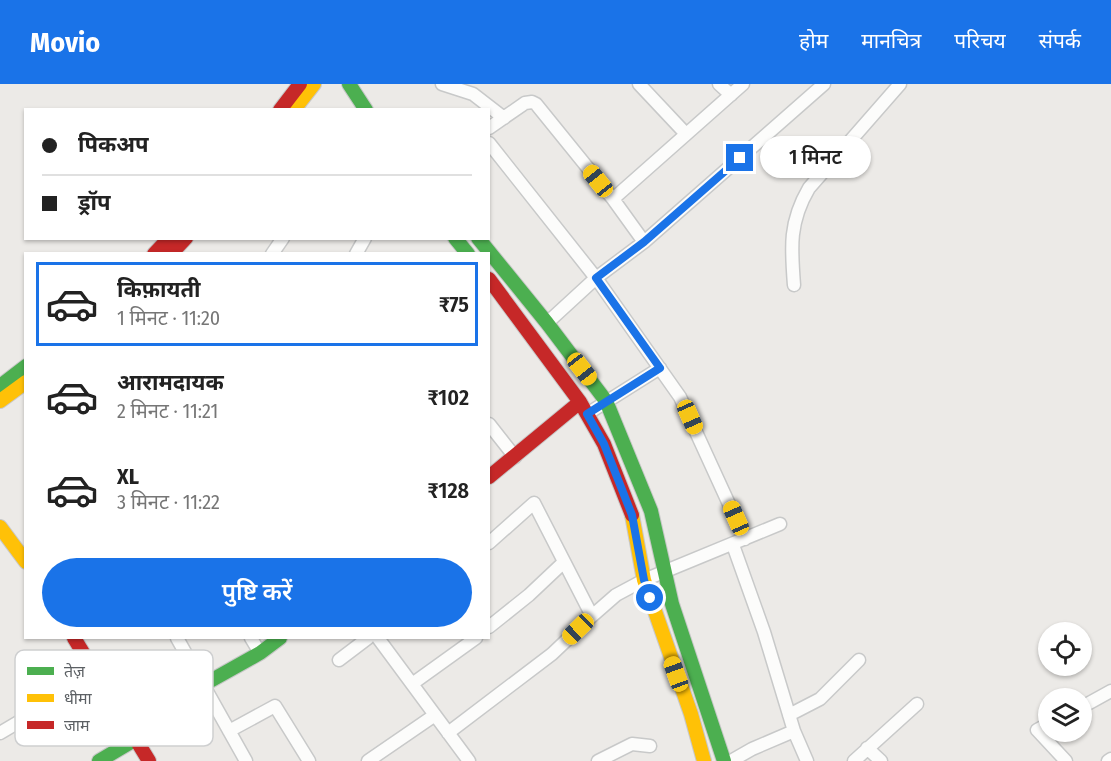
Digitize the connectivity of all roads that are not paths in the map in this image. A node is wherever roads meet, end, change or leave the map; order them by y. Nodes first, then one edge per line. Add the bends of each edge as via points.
1 (300, 84) edge
2 (314, 84) edge
3 (349, 84) edge
4 (442, 84) edge
5 (639, 84) edge
6 (719, 84) edge
7 (744, 84) edge
8 (824, 84) edge
9 (900, 84) edge
10 (730, 95) junction
11 (282, 108) edge
12 (296, 108) edge
13 (365, 108) edge
14 (504, 118) junction
15 (490, 127) edge
16 (686, 134) junction
17 (490, 144) edge
18 (613, 199) junction
19 (167, 240) edge
20 (184, 240) edge
21 (457, 240) edge
22 (480, 240) edge
23 (644, 242) junction
24 (156, 252) edge
25 (173, 252) edge
26 (466, 252) edge
27 (489, 252) edge
28 (490, 253) edge
29 (596, 278) junction
30 (490, 280) edge
31 (794, 285) dead end
32 (547, 323) junction
33 (24, 368) edge
34 (660, 368) junction
35 (24, 383) edge
36 (0, 386) edge
37 (606, 400) junction
38 (0, 401) edge
39 (584, 408) junction
40 (490, 425) edge
41 (515, 457) junction
42 (490, 476) edge
43 (780, 524) dead end
44 (0, 526) edge
45 (745, 538) junction
46 (490, 542) edge
47 (733, 544) junction
48 (24, 559) edge
49 (564, 562) junction
50 (663, 571) junction
51 (644, 580) junction
52 (592, 616) junction
53 (490, 626) edge
54 (252, 639) edge
55 (279, 639) edge
56 (367, 639) edge
57 (379, 639) edge
58 (475, 639) edge
59 (260, 653) junction
60 (339, 660) dead end
61 (859, 660) dead end
62 (213, 679) edge
63 (412, 684) junction
64 (1111, 691) edge
65 (1092, 701) edge
66 (213, 703) edge
67 (917, 704) dead end
68 (435, 715) junction
69 (789, 715) junction
70 (15, 724) edge
71 (229, 731) junction
72 (794, 731) junction
73 (0, 733) edge
74 (448, 733) junction
75 (1049, 742) edge
76 (124, 746) edge
77 (140, 746) edge
78 (650, 746) dead end
79 (867, 748) junction
80 (701, 760) edge
81 (99, 761) edge
82 (149, 761) edge
83 (246, 761) edge
84 (309, 761) edge
85 (368, 761) edge
86 (469, 761) edge
87 (598, 761) edge
88 (724, 761) edge
89 (731, 761) edge
90 (807, 761) edge
91 (854, 761) edge
92 (881, 761) edge
93 (1066, 761) edge

1 - 11 street
2 - 12 street
3 - 13 street
4 - 14 street via 473,94
5 - 16 street
6 - 10 street
7 - 10 street
8 - 23 street
9 - 31 street via 809,188 798,207 791,256
10 - 16 street
14 - 15 street
14 - 18 street via 525,104 536,104
16 - 18 street
17 - 29 street
18 - 23 street
19 - 24 street
20 - 25 street
21 - 26 street
22 - 27 street
23 - 29 street
28 - 32 street
29 - 32 street
29 - 34 street
30 - 39 street
32 - 37 street
33 - 36 street
34 - 37 street
34 - 45 street via 680,397
35 - 38 street
37 - 39 street
37 - 50 street via 651,511
39 - 41 street
39 - 51 street via 604,444 632,515
40 - 41 street
41 - 42 street
43 - 45 street
44 - 48 street
45 - 47 street
46 - 49 street via 534,503
47 - 50 street
47 - 69 street
49 - 52 street
49 - 53 street
50 - 51 street
50 - 88 street
51 - 52 street via 616,595
51 - 80 street via 691,714
52 - 74 street via 552,654
54 - 59 street
55 - 59 street
56 - 60 street
57 - 63 street
58 - 63 street
59 - 62 street
61 - 69 street via 820,699
63 - 68 street
64 - 65 street
66 - 71 street
67 - 79 street
68 - 74 street
68 - 85 street
69 - 72 street
70 - 73 street
71 - 83 street
71 - 84 street via 275,706
72 - 89 street
72 - 90 street
74 - 86 street
75 - 93 street
76 - 81 street
77 - 82 street
78 - 87 street via 632,744
79 - 91 street
79 - 92 street

